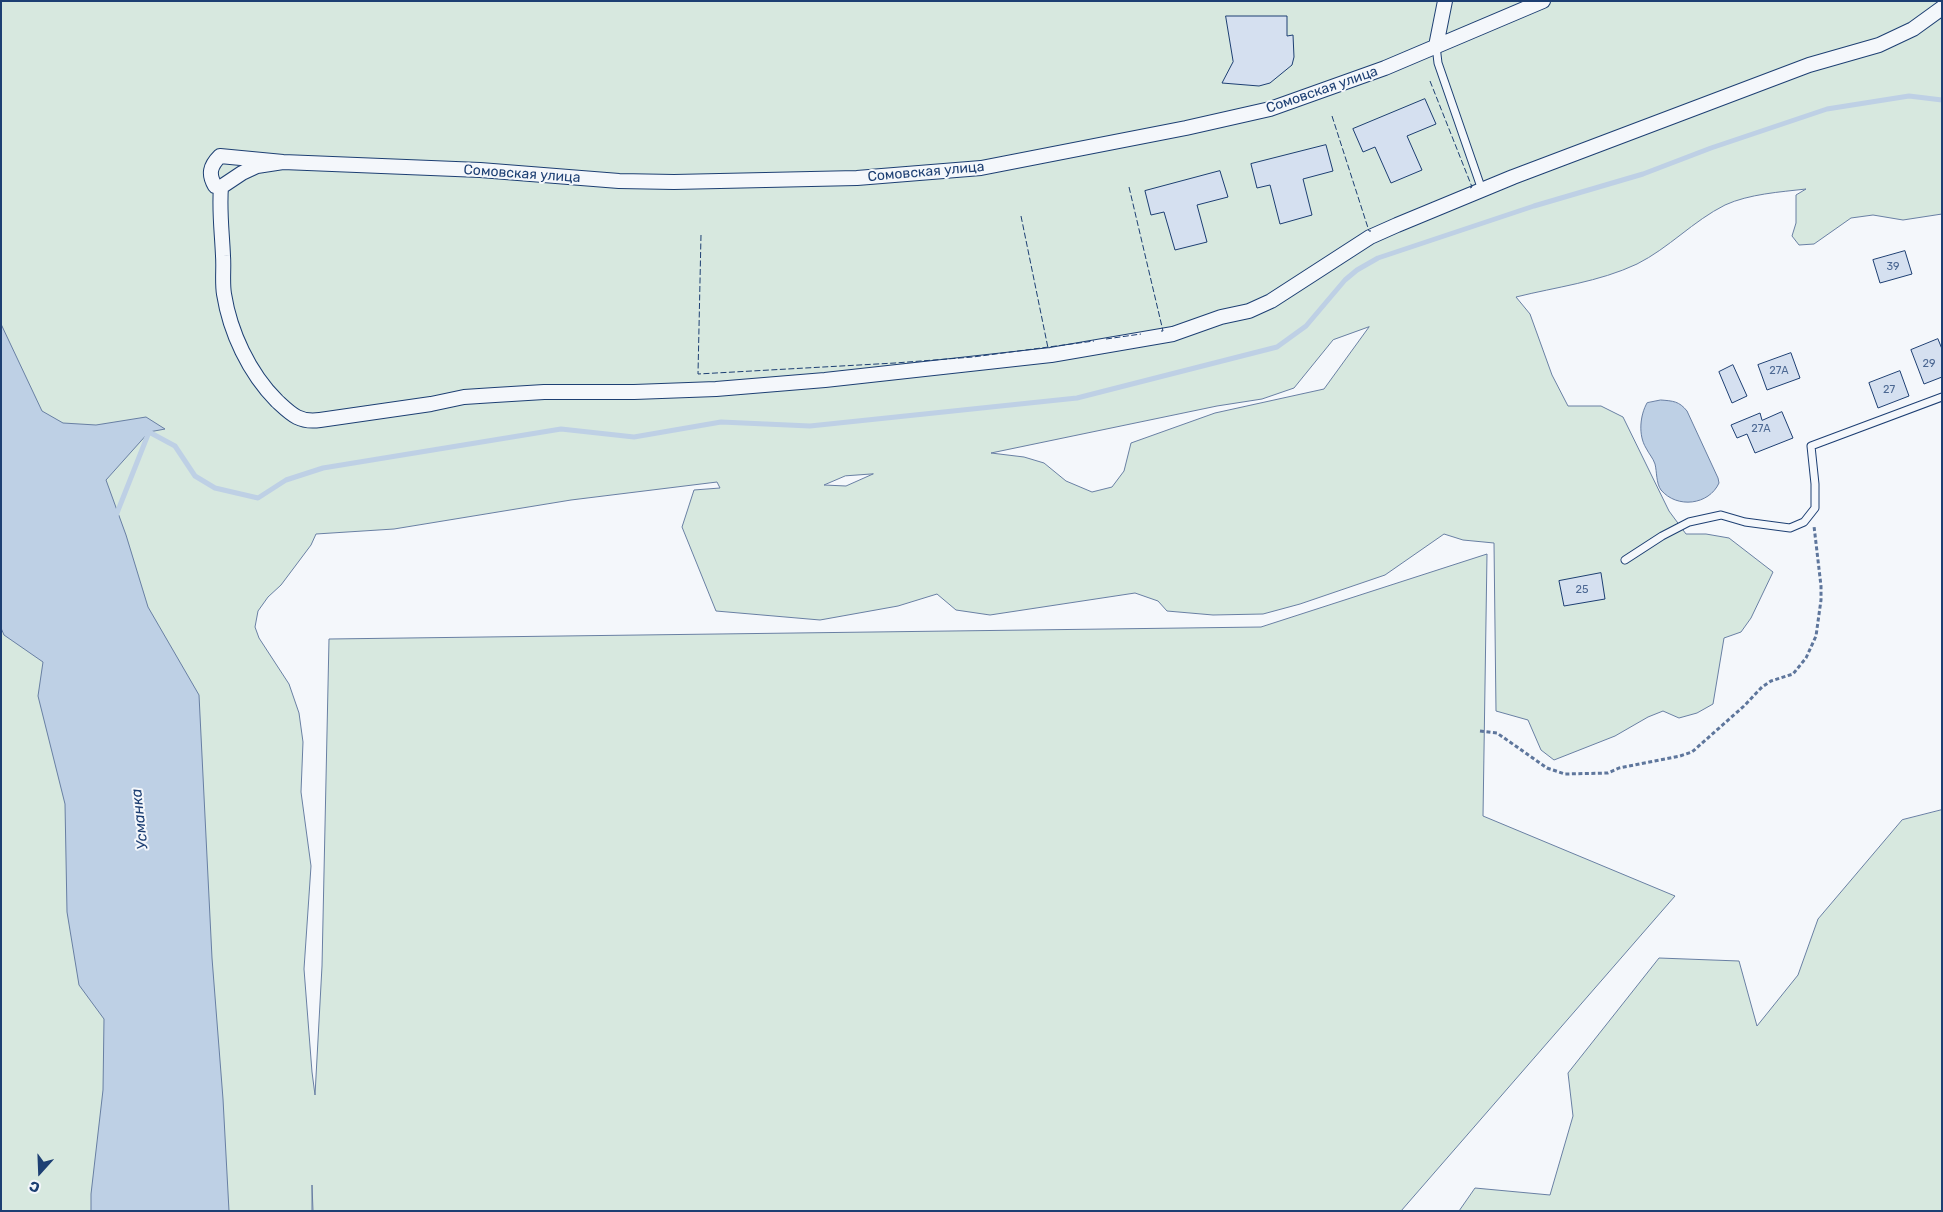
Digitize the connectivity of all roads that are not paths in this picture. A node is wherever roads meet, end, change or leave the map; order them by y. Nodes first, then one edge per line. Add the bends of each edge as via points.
1 (1445, 1) edge
2 (1543, 1) edge
3 (1942, 8) edge
4 (1436, 46) junction
5 (283, 162) junction
6 (221, 187) junction
7 (1482, 190) junction
8 (1942, 397) edge
9 (1625, 560) dead end

1 - 4 street
2 - 4 street, Сомовская улица
3 - 7 street via 1913,29 1879,45 1809,65
4 - 5 street, Сомовская улица via 1270,110 981,168 857,178 674,182
4 - 7 lane via 1438,62
5 - 6 street, Сомовская улица via 257,166
5 - 6 street, Сомовская улица via 220,156 210,170 210,178 215,186
6 - 7 street via 223,292 238,340 269,392 289,412 309,422 464,398 544,392 755,387 984,364 1137,342 1249,311 1299,285 1370,237
8 - 9 lane via 1811,446 1815,508 1804,522 1790,528 1721,515 1689,522

